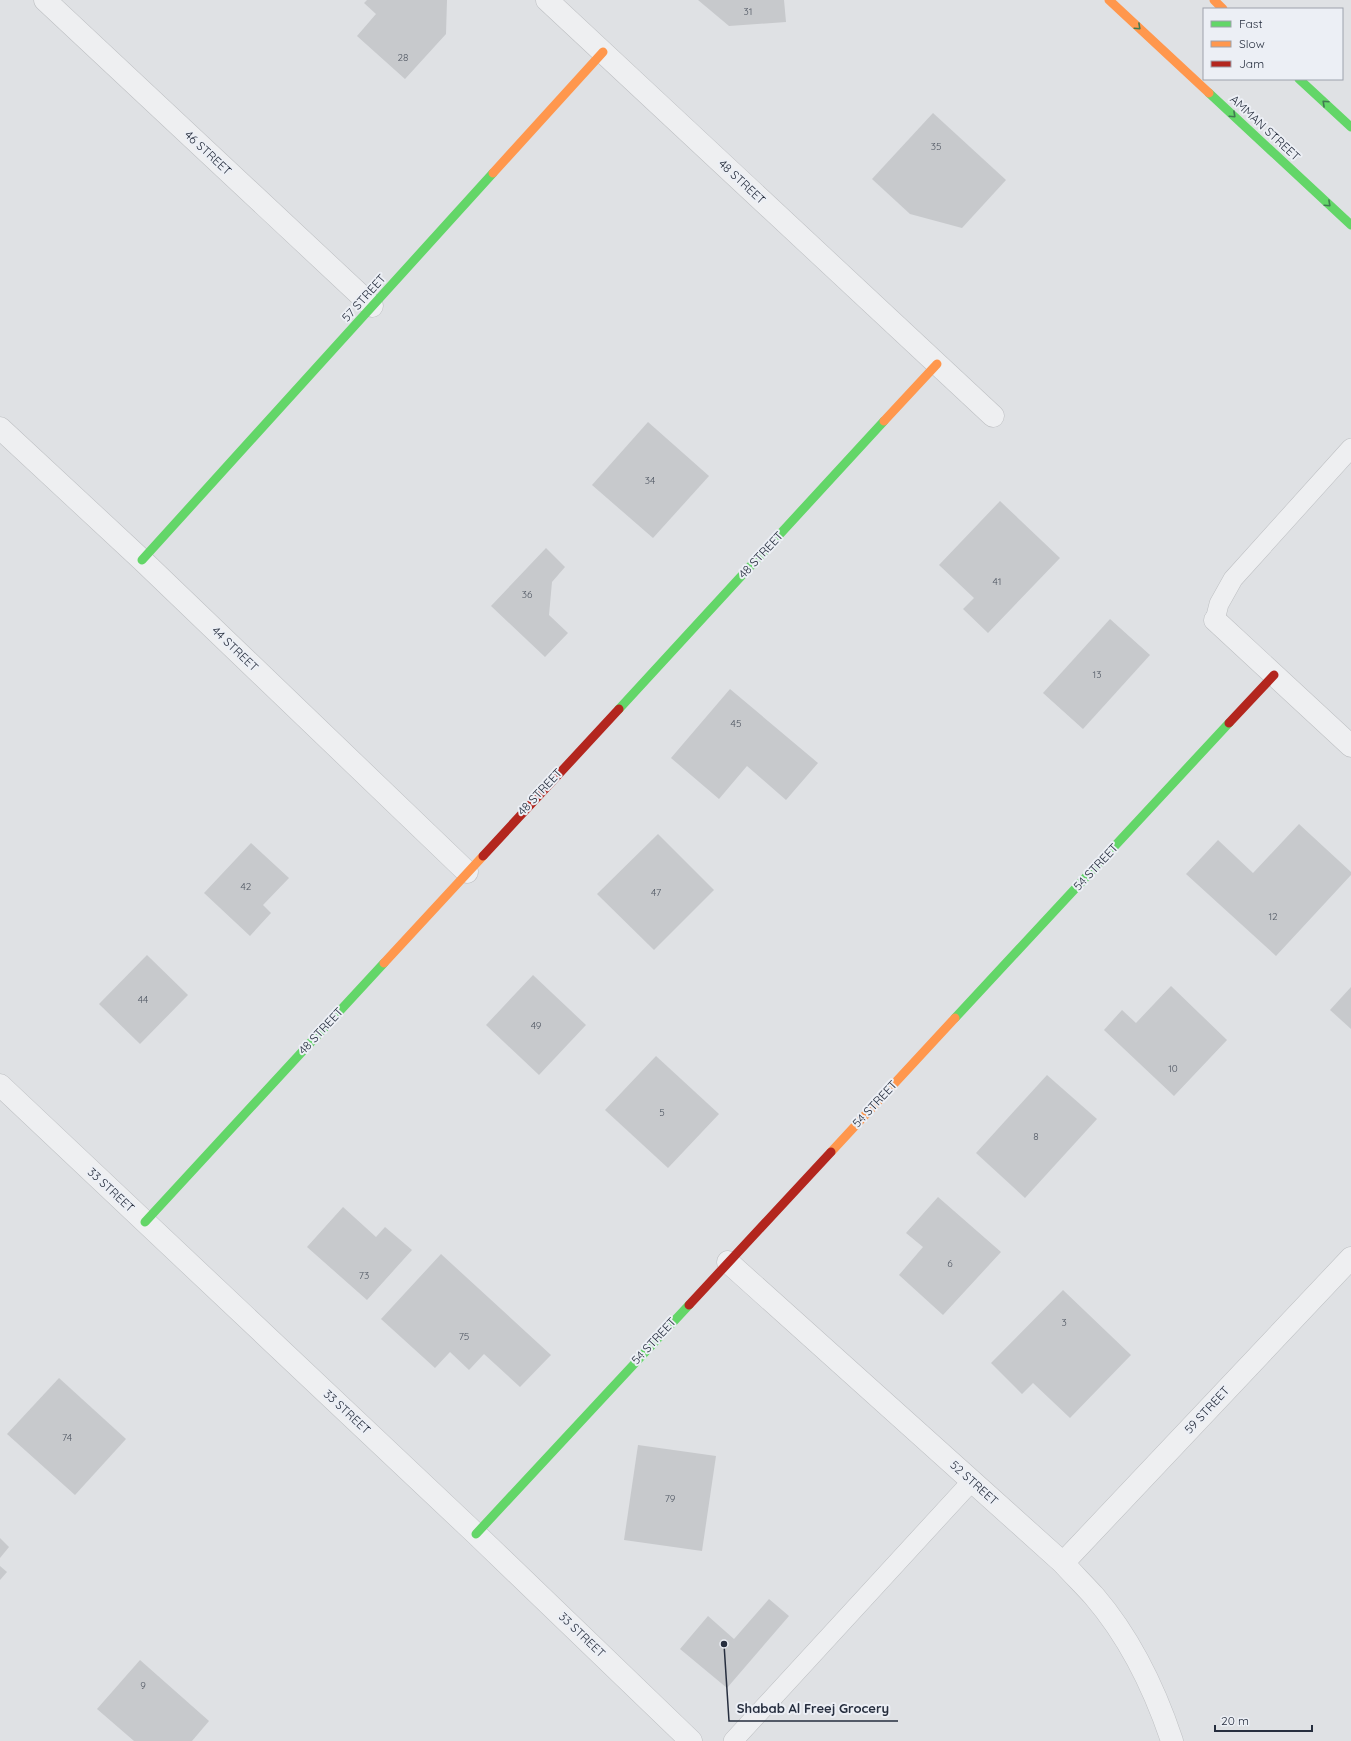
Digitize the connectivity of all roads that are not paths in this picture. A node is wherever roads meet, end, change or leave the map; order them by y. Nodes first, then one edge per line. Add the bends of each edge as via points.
1 (45, 0) edge
2 (547, 0) edge
3 (1110, 0) edge
4 (1214, 0) edge
5 (1222, 8) edge
6 (603, 52) junction
7 (1300, 80) edge
8 (1351, 128) edge
9 (1351, 225) edge
10 (372, 306) junction
11 (937, 364) junction
12 (993, 416) dead end
13 (0, 428) edge
14 (1351, 448) edge
15 (142, 560) junction
16 (1215, 620) joint
17 (1274, 675) junction
18 (1351, 746) edge
19 (467, 872) junction
20 (0, 1085) edge
21 (145, 1222) junction
22 (1351, 1258) edge
23 (728, 1262) junction
24 (972, 1481) junction
25 (476, 1534) junction
26 (1063, 1563) junction
27 (691, 1741) edge
28 (733, 1741) edge
29 (1172, 1741) edge

1 - 10 street, 46 STREET
2 - 6 street, 48 STREET
3 -> 9 street, AMMAN STREET
4 - 5 street
6 - 10 street, 57 STREET
6 - 11 street, 48 STREET
8 -> 7 street
10 - 15 street, 57 STREET
11 - 12 street, 48 STREET
11 - 19 street, 48 STREET
13 - 15 street, 44 STREET
14 - 16 lane via 1233,579 1219,604
15 - 19 street, 44 STREET
16 - 17 street
17 - 18 street
17 - 23 street, 54 STREET
19 - 21 street, 48 STREET
20 - 21 street, 33 STREET
21 - 25 street, 33 STREET
22 - 26 street, 59 STREET
23 - 24 street, 52 STREET
23 - 25 street, 54 STREET
24 - 26 street, 52 STREET
24 - 28 lane
25 - 27 street, 33 STREET
26 - 29 street, 52 STREET via 1095,1597 1134,1655 1151,1687

